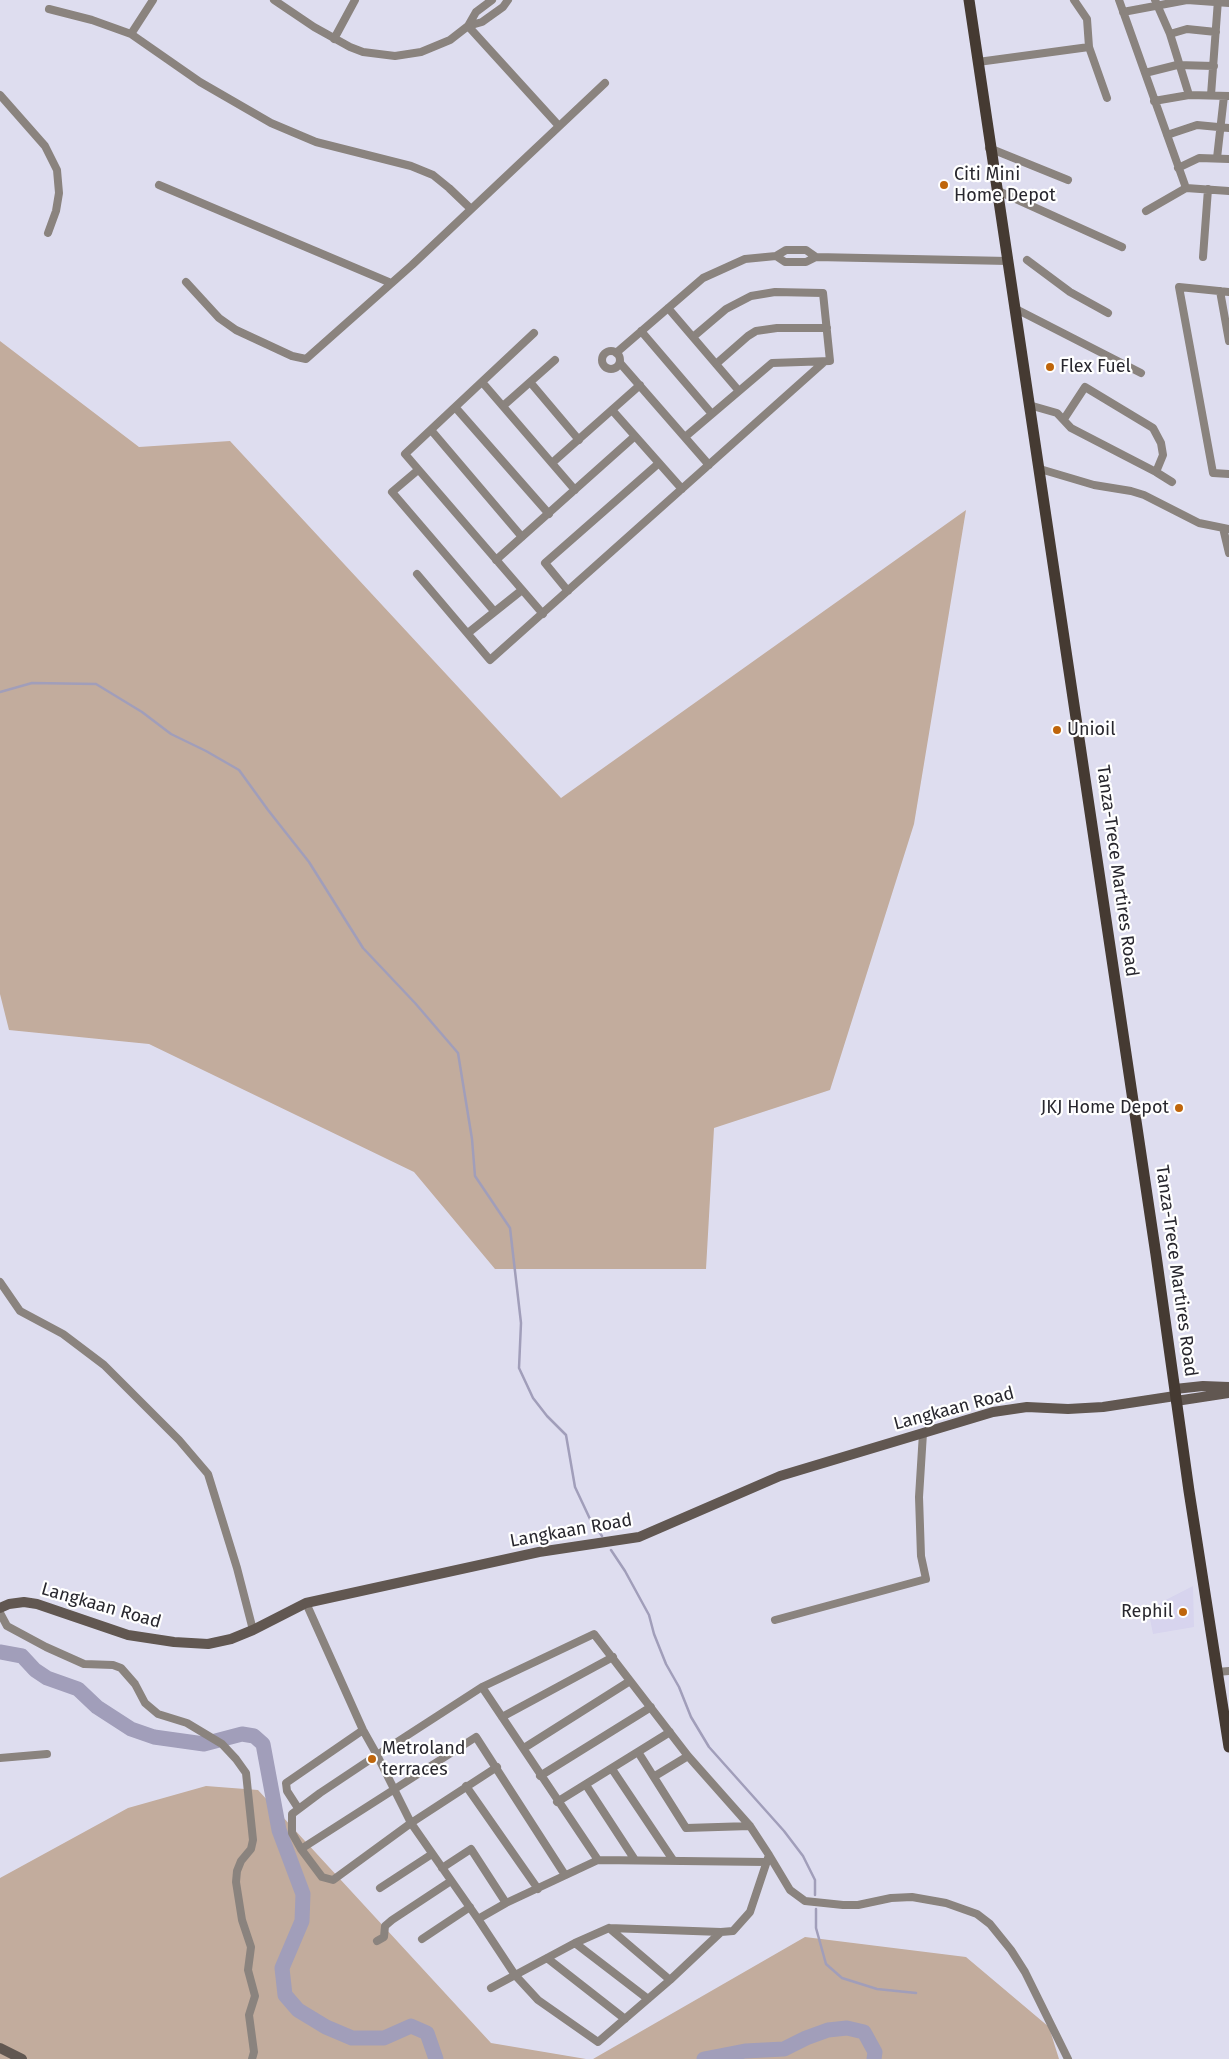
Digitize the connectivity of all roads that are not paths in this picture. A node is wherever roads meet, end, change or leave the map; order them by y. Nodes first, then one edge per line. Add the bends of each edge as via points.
1 (153, 0) edge
2 (274, 0) edge
3 (355, 0) edge
4 (492, 0) edge
5 (508, 0) edge
6 (969, 0) edge
7 (1074, 0) edge
8 (1119, 0) edge
9 (1218, 1) edge
10 (1156, 2) edge
11 (1229, 3) edge
12 (49, 9) dead end
13 (1124, 12) junction
14 (468, 26) junction
15 (1216, 32) junction
16 (131, 34) junction
17 (1170, 34) junction
18 (334, 39) junction
19 (1090, 47) junction
20 (978, 62) junction
21 (1179, 65) junction
22 (1214, 66) junction
23 (1145, 73) junction
24 (605, 83) dead end
25 (0, 95) edge
26 (1189, 95) junction
27 (1211, 95) junction
28 (1226, 96) edge
29 (1107, 98) dead end
30 (1154, 100) junction
31 (559, 126) junction
32 (1225, 127) edge
33 (1167, 135) junction
34 (989, 148) junction
35 (1217, 158) junction
36 (1229, 159) edge
37 (1178, 168) junction
38 (1068, 180) dead end
39 (158, 185) dead end
40 (1186, 188) junction
41 (1208, 189) junction
42 (996, 190) junction
43 (1229, 191) edge
44 (471, 209) junction
45 (1146, 211) dead end
46 (48, 233) dead end
47 (1122, 247) dead end
48 (1203, 257) dead end
49 (1027, 260) dead end
50 (1008, 261) junction
51 (186, 282) dead end
52 (391, 283) junction
53 (1220, 291) junction
54 (1229, 292) edge
55 (668, 308) junction
56 (1014, 308) junction
57 (1108, 313) dead end
58 (827, 328) junction
59 (641, 331) junction
60 (534, 332) dead end
61 (692, 336) junction
62 (1229, 341) edge
63 (616, 353) junction
64 (555, 360) dead end
65 (824, 362) junction
66 (620, 363) junction
67 (716, 364) junction
68 (1141, 373) dead end
69 (482, 382) junction
70 (530, 382) junction
71 (640, 385) junction
72 (740, 391) junction
73 (1029, 405) junction
74 (503, 406) junction
75 (455, 407) junction
76 (612, 410) junction
77 (712, 414) junction
78 (1064, 419) junction
79 (430, 430) junction
80 (635, 436) junction
81 (685, 438) junction
82 (579, 440) junction
83 (659, 463) junction
84 (552, 464) junction
85 (709, 465) junction
86 (1040, 469) junction
87 (418, 470) junction
88 (1156, 472) junction
89 (1229, 474) edge
90 (1172, 482) dead end
91 (682, 489) junction
92 (575, 490) junction
93 (548, 514) junction
94 (1226, 529) edge
95 (522, 537) junction
96 (1229, 553) edge
97 (496, 560) junction
98 (417, 574) dead end
99 (522, 590) junction
100 (568, 591) junction
101 (494, 611) junction
102 (543, 614) junction
103 (468, 633) junction
104 (0, 1282) edge
105 (1192, 1387) junction
106 (1229, 1387) edge
107 (1229, 1393) edge
108 (1175, 1395) junction
109 (1194, 1398) junction
110 (923, 1433) junction
111 (306, 1602) junction
112 (0, 1608) edge
113 (0, 1614) edge
114 (775, 1620) dead end
115 (253, 1630) junction
116 (613, 1657) junction
117 (1223, 1672) edge
118 (630, 1680) junction
119 (482, 1687) junction
120 (651, 1706) junction
121 (502, 1717) junction
122 (363, 1730) junction
123 (670, 1732) junction
124 (1229, 1747) edge
125 (524, 1748) junction
126 (638, 1752) junction
127 (47, 1754) dead end
128 (377, 1755) junction
129 (688, 1756) junction
130 (0, 1758) edge
131 (497, 1767) junction
132 (612, 1769) junction
133 (540, 1776) junction
134 (655, 1776) junction
135 (586, 1785) junction
136 (466, 1786) junction
137 (394, 1790) junction
138 (557, 1802) junction
139 (298, 1808) junction
140 (411, 1823) junction
141 (750, 1826) junction
142 (301, 1849) junction
143 (432, 1854) junction
144 (767, 1858) junction
145 (598, 1860) junction
146 (635, 1860) junction
147 (673, 1860) junction
148 (442, 1868) junction
149 (565, 1875) junction
150 (451, 1881) junction
151 (380, 1888) dead end
152 (538, 1888) junction
153 (506, 1904) junction
154 (470, 1907) junction
155 (478, 1919) junction
156 (609, 1928) junction
157 (721, 1932) junction
158 (422, 1939) dead end
159 (377, 1941) dead end
160 (575, 1943) junction
161 (547, 1958) junction
162 (515, 1975) junction
163 (670, 1980) junction
164 (491, 1988) dead end
165 (648, 1999) junction
166 (625, 2019) junction
167 (0, 2048) edge
168 (22, 2059) edge
169 (252, 2059) edge
170 (1068, 2059) edge

1 - 16 street
2 - 18 street
3 - 18 street
4 - 14 street via 476,12
5 - 14 street via 482,22
6 - 20 main road, Tanza-Trece Martires Road
7 - 19 street via 1087,19
8 - 13 street
9 - 10 street
9 - 11 street
9 - 15 street
10 - 13 street
10 - 17 street
12 - 16 street
13 - 23 street
14 - 18 street via 434,47 395,56 363,52
14 - 31 street
15 - 17 street via 1187,30
15 - 22 street
16 - 44 street via 200,82 271,123 316,142 412,166 433,175
17 - 21 street
19 - 20 street
19 - 29 street
20 - 34 main road, Tanza-Trece Martires Road
21 - 22 street
21 - 23 street
21 - 26 street
22 - 27 street
23 - 30 street
24 - 31 street
25 - 46 street via 45,146 57,170 59,193
26 - 27 street
26 - 30 street
27 - 28 street
28 - 32 street
30 - 33 street
31 - 44 street
32 - 33 street via 1192,126
32 - 35 street
33 - 37 street
34 - 38 street
34 - 42 main road, Tanza-Trece Martires Road
35 - 36 street
35 - 37 street via 1199,158
37 - 40 street
39 - 52 street
40 - 41 street
40 - 45 street
41 - 43 street
41 - 48 street
42 - 47 street
42 - 50 main road, Tanza-Trece Martires Road
44 - 52 street
49 - 57 street via 1070,292
50 - 55 street via 816,257 806,250 786,250 776,256 745,259 703,278
50 - 56 main road, Tanza-Trece Martires Road
51 - 52 street via 219,318 236,330 292,356 306,359
53 - 54 street
53 - 62 street
53 - 89 street via 1179,287 1213,472
55 - 59 street
55 - 61 street
56 - 68 street
56 - 73 main road, Tanza-Trece Martires Road
58 - 61 street via 823,293 767,293 732,305
58 - 65 street via 830,361
58 - 67 street via 756,331
59 - 63 street
59 - 77 street
60 - 69 street
61 - 67 street
63 - 66 street
63 - 66 street via 610,351 605,354 603,365 614,369
64 - 70 street
65 - 72 street via 772,363
65 - 85 street
66 - 71 street
67 - 72 street
69 - 74 street
69 - 75 street
70 - 74 street
70 - 82 street
71 - 76 street
71 - 81 street
72 - 77 street
73 - 78 street
73 - 86 main road, Tanza-Trece Martires Road
74 - 84 street
75 - 79 street
75 - 93 street
76 - 80 street
76 - 82 street
77 - 81 street
78 - 88 street via 1071,428
78 - 88 street via 1085,387 1153,428 1163,455
79 - 87 street via 405,454
79 - 95 street
80 - 83 street
80 - 92 street
81 - 85 street
82 - 84 street
83 - 91 street
83 - 100 street via 545,563
84 - 92 street
85 - 91 street
86 - 94 street via 1094,485 1131,491 1199,523
86 - 108 main road, Tanza-Trece Martires Road
87 - 97 street
87 - 101 street via 392,492
88 - 90 street
91 - 100 street
92 - 93 street
93 - 95 street
94 - 96 street
95 - 97 street
97 - 99 street
98 - 103 street
99 - 101 street
99 - 102 street
100 - 102 street
101 - 103 street
102 - 103 street via 490,660
104 - 115 street via 20,1311 63,1334 104,1365 208,1474 238,1568
105 - 106 street
105 - 108 street
105 - 109 street
107 - 109 street
108 - 109 street
108 - 110 street, Langkaan Road via 1068,1409 1027,1406 993,1412
108 - 117 main road, Tanza-Trece Martires Road
110 - 111 street, Langkaan Road via 780,1476 639,1537 539,1552
110 - 114 street via 919,1497 921,1556 926,1579
111 - 115 street, Langkaan Road
111 - 122 street
112 - 115 street, Langkaan Road via 24,1602 37,1604 128,1635 174,1642 208,1644
113 - 169 street via 8,1626 84,1664 121,1668 135,1684 145,1704 158,1714 187,1723 222,1744 246,1773 253,1840 251,1849 241,1861 236,1882 242,1920 251,1947 248,1970 255,1996 249,2015
116 - 118 street
116 - 119 street via 594,1634
116 - 121 street
117 - 124 main road, Tanza-Trece Martires Road
118 - 120 street
118 - 125 street
119 - 121 street
119 - 128 street
120 - 123 street
120 - 133 street
121 - 125 street
122 - 128 street
122 - 139 street via 286,1783 287,1791
123 - 126 street
123 - 129 street
125 - 133 street
126 - 132 street
126 - 134 street
127 - 130 street
128 - 137 street
128 - 139 street
129 - 134 street
129 - 141 street
131 - 136 street
131 - 137 street via 476,1737
131 - 149 street
132 - 135 street
132 - 147 street
133 - 138 street
134 - 141 street via 686,1828
135 - 138 street
135 - 146 street
136 - 140 street
136 - 152 street
137 - 140 street
137 - 142 street
138 - 145 street
139 - 142 street via 292,1814 292,1833
140 - 142 street via 333,1880 322,1877
140 - 143 street
141 - 144 street
143 - 148 street
143 - 151 street
144 - 147 street
144 - 157 street via 750,1912 733,1931
144 - 170 street via 790,1890 805,1901 844,1906 912,1897 946,1903 977,1914 990,1924 1025,1972
145 - 146 street
145 - 149 street
146 - 147 street
148 - 150 street
148 - 153 street via 471,1849
149 - 152 street
150 - 154 street
150 - 159 street via 392,1920 385,1926 384,1937
152 - 153 street
153 - 155 street
154 - 155 street
154 - 158 street
155 - 162 street
156 - 157 street
156 - 160 street
156 - 163 street
157 - 163 street
160 - 161 street
160 - 165 street
161 - 162 street
161 - 166 street
162 - 164 street
162 - 166 street via 538,2000 598,2042
163 - 165 street
165 - 166 street
167 - 168 street

